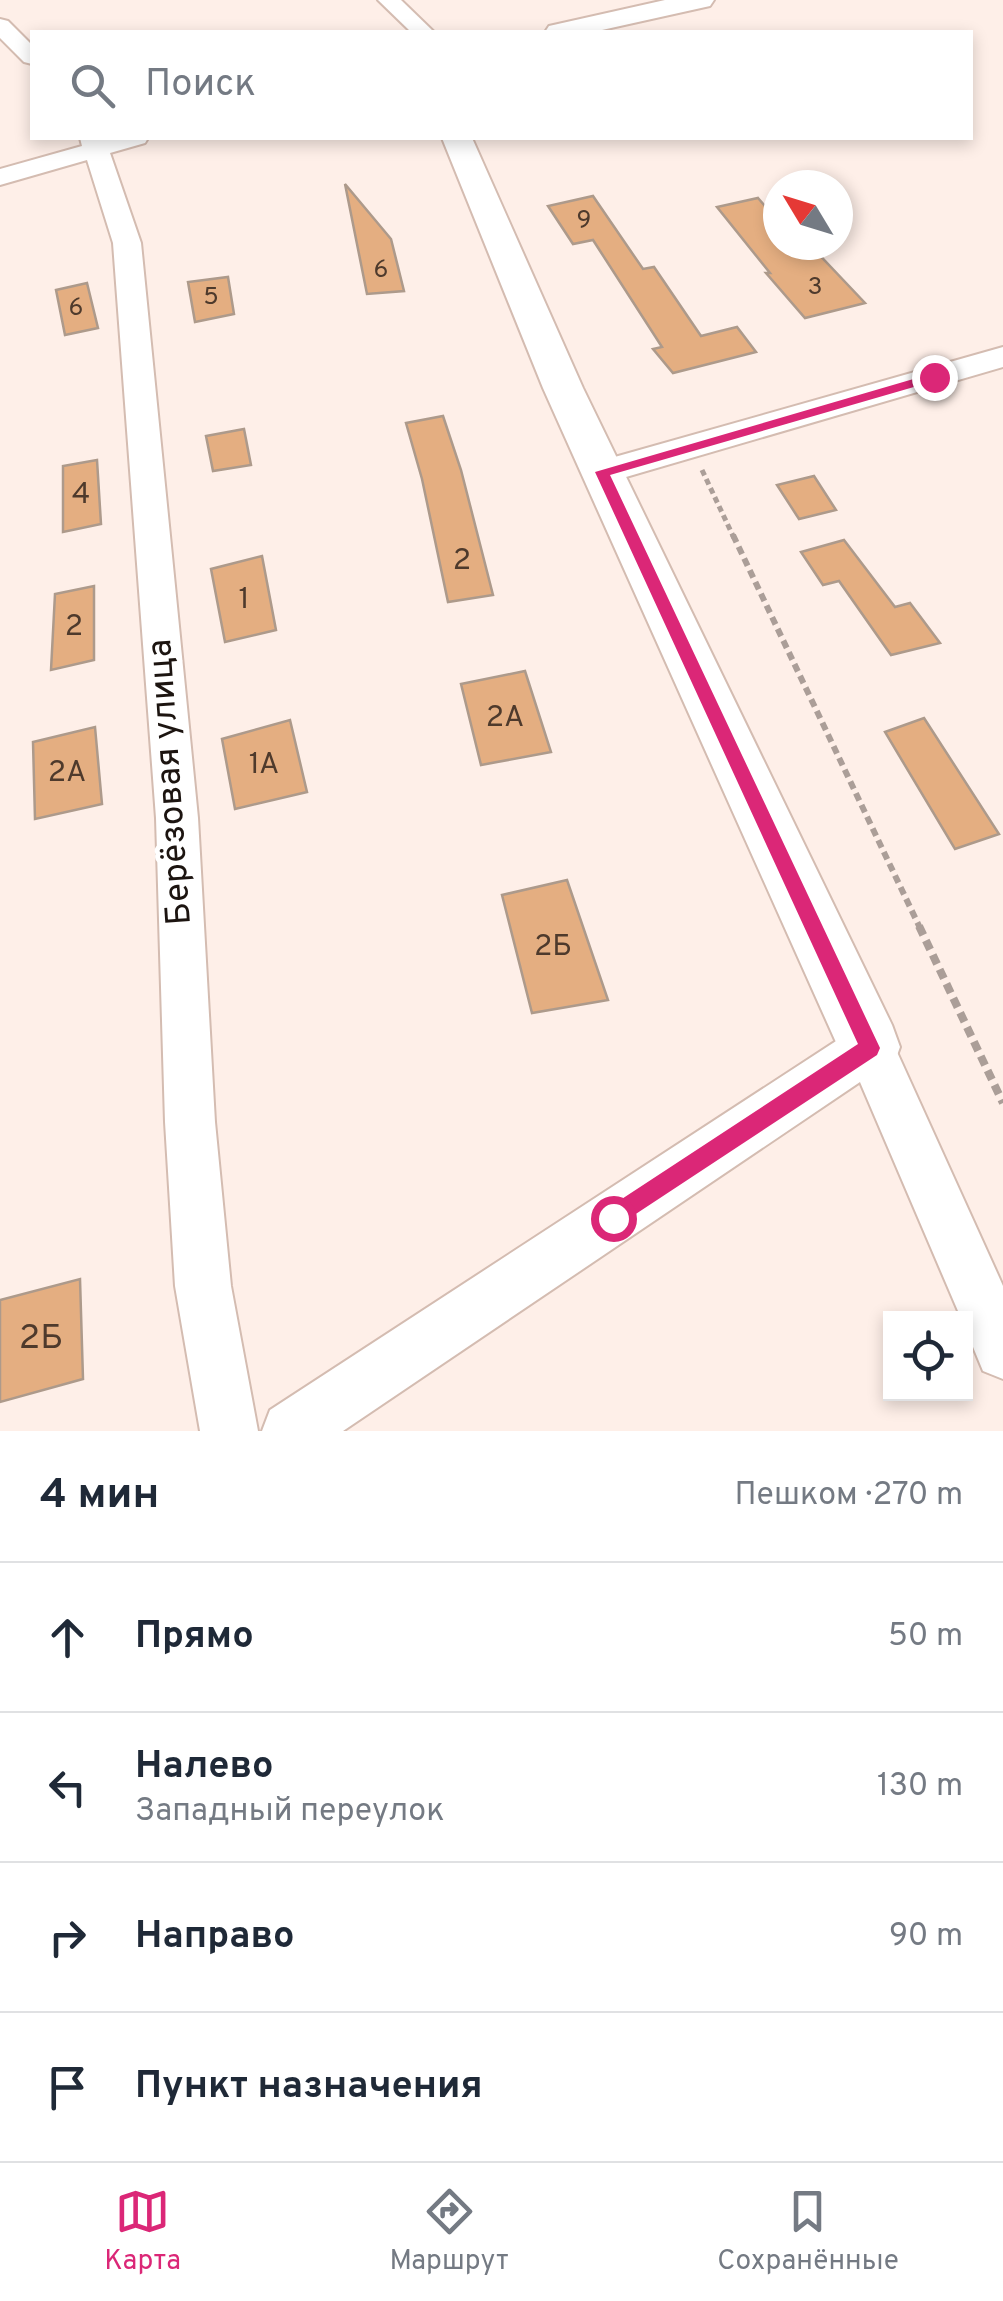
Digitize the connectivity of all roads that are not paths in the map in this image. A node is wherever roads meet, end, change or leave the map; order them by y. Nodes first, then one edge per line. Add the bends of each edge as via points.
1 (388, 0) edge
2 (701, 0) edge
3 (0, 26) edge
4 (421, 30) edge
5 (568, 30) edge
6 (30, 56) edge
7 (119, 140) edge
8 (458, 140) edge
9 (93, 143) edge
10 (0, 177) edge
11 (1003, 358) edge
12 (602, 472) junction
13 (870, 1048) junction
14 (1003, 1351) edge
15 (229, 1431) edge
16 (291, 1431) edge

1 - 4 street
2 - 5 street
3 - 6 street
7 - 9 street
8 - 12 street
9 - 10 street
9 - 15 street, Берёзовая улица via 127,243 177,818 203,1286
11 - 12 street
12 - 13 street
13 - 14 street
13 - 16 street

